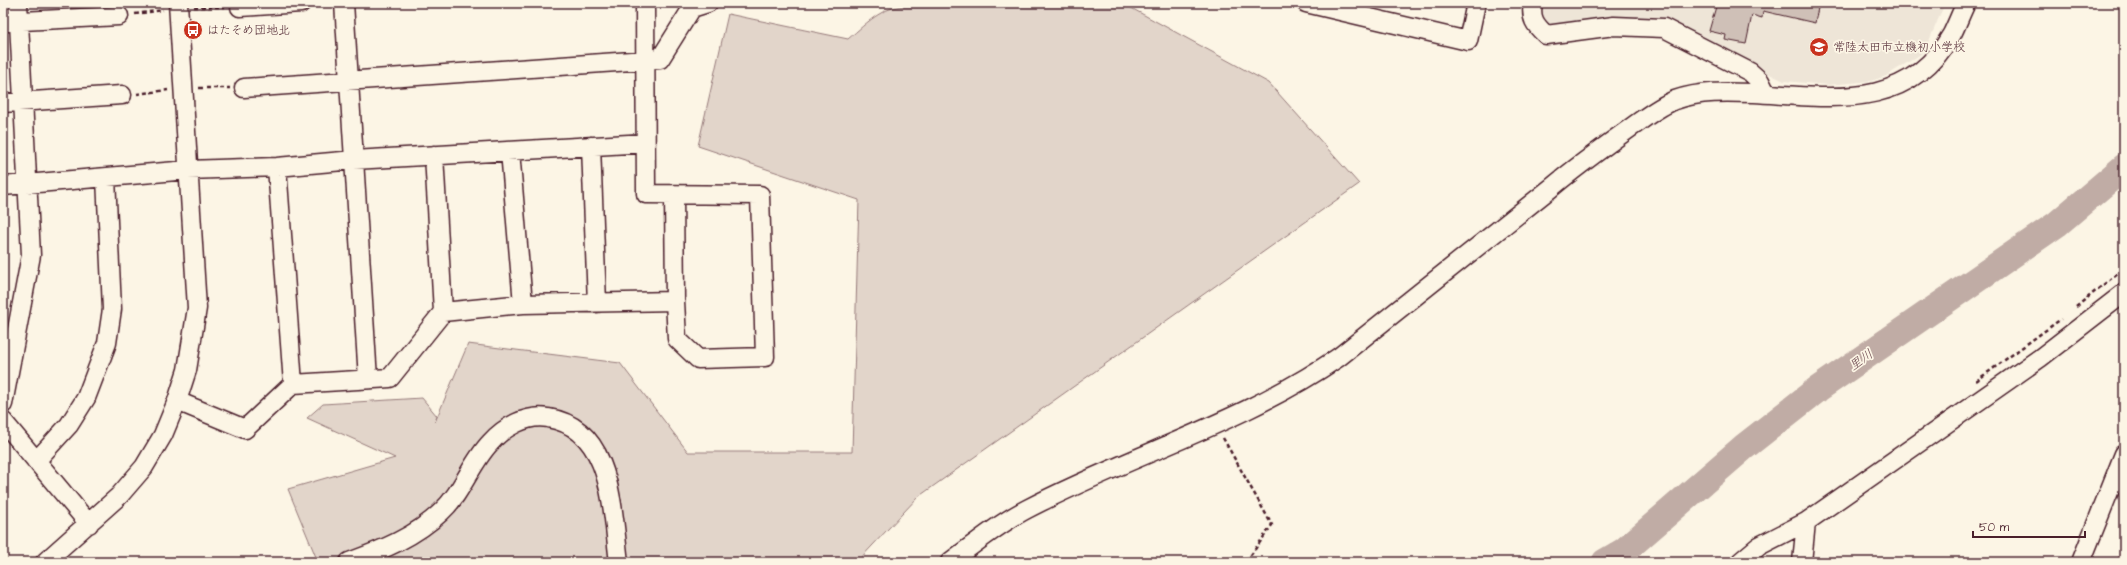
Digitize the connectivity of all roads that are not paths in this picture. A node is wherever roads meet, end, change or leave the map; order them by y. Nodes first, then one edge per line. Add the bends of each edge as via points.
1 (18, 3) edge
2 (301, 3) edge
3 (344, 3) edge
4 (644, 3) edge
5 (708, 3) edge
6 (1306, 3) edge
7 (1476, 3) edge
8 (1533, 3) edge
9 (1966, 3) edge
10 (178, 5) edge
11 (1327, 5) edge
12 (240, 7) road end
13 (120, 16) road end
14 (10, 21) edge
15 (645, 59) junction
16 (348, 80) junction
17 (244, 88) road end
18 (1766, 94) junction
19 (122, 95) road end
20 (23, 102) junction
21 (3, 103) edge
22 (646, 143) junction
23 (591, 146) junction
24 (510, 151) junction
25 (434, 155) junction
26 (354, 160) junction
27 (277, 167) junction
28 (188, 170) junction
29 (106, 178) junction
30 (29, 184) junction
31 (3, 186) edge
32 (674, 195) junction
33 (2124, 293) edge
34 (675, 301) junction
35 (598, 303) junction
36 (523, 304) junction
37 (443, 312) junction
38 (368, 379) junction
39 (293, 384) junction
40 (177, 401) junction
41 (3, 404) edge
42 (3, 421) edge
43 (2124, 454) edge
44 (36, 461) junction
45 (1806, 522) junction
46 (89, 524) junction
47 (1735, 558) edge
48 (44, 562) edge
49 (349, 562) edge
50 (619, 562) edge
51 (950, 562) edge
52 (1802, 562) edge
53 (2081, 562) edge

1 - 14 street
2 - 12 street
3 - 16 street
4 - 15 street
5 - 15 street via 692,8 660,59
6 - 11 street
7 - 11 street via 1468,41
8 - 18 street via 1531,14 1536,26 1546,35 1614,26 1664,28 1750,72 1760,81
9 - 18 street via 1952,34 1935,58 1893,88 1866,96 1828,98
10 - 28 street
13 - 14 street
14 - 20 street
15 - 16 street
15 - 22 street
16 - 17 street
16 - 26 street
18 - 51 street via 1723,91 1693,95 1656,110 1589,157 1339,357 1274,397 1026,510
19 - 20 street
20 - 21 street
20 - 30 street
22 - 23 street
22 - 32 street via 646,194
23 - 24 street
23 - 35 street
24 - 25 street
24 - 36 street
25 - 26 street
25 - 37 street
26 - 27 street
26 - 38 street
27 - 28 street
27 - 39 street
28 - 29 street
28 - 40 street via 197,308 187,370
29 - 30 street
29 - 44 street via 112,310 106,344 98,370 82,405 69,425
30 - 31 street
30 - 41 street via 31,255
32 - 34 street
32 - 34 street via 760,195 765,357 698,359 677,339
33 - 45 street via 2040,358
34 - 35 street
35 - 36 street
36 - 37 street
37 - 38 street via 390,378
38 - 39 street
39 - 40 street via 245,429
40 - 46 street via 163,435 144,467 119,496
42 - 44 street
43 - 53 street
44 - 46 street
45 - 47 street
45 - 52 street
46 - 48 street
49 - 50 street via 387,549 442,512 490,443 515,423 539,416 563,420 579,429 599,454 608,485

